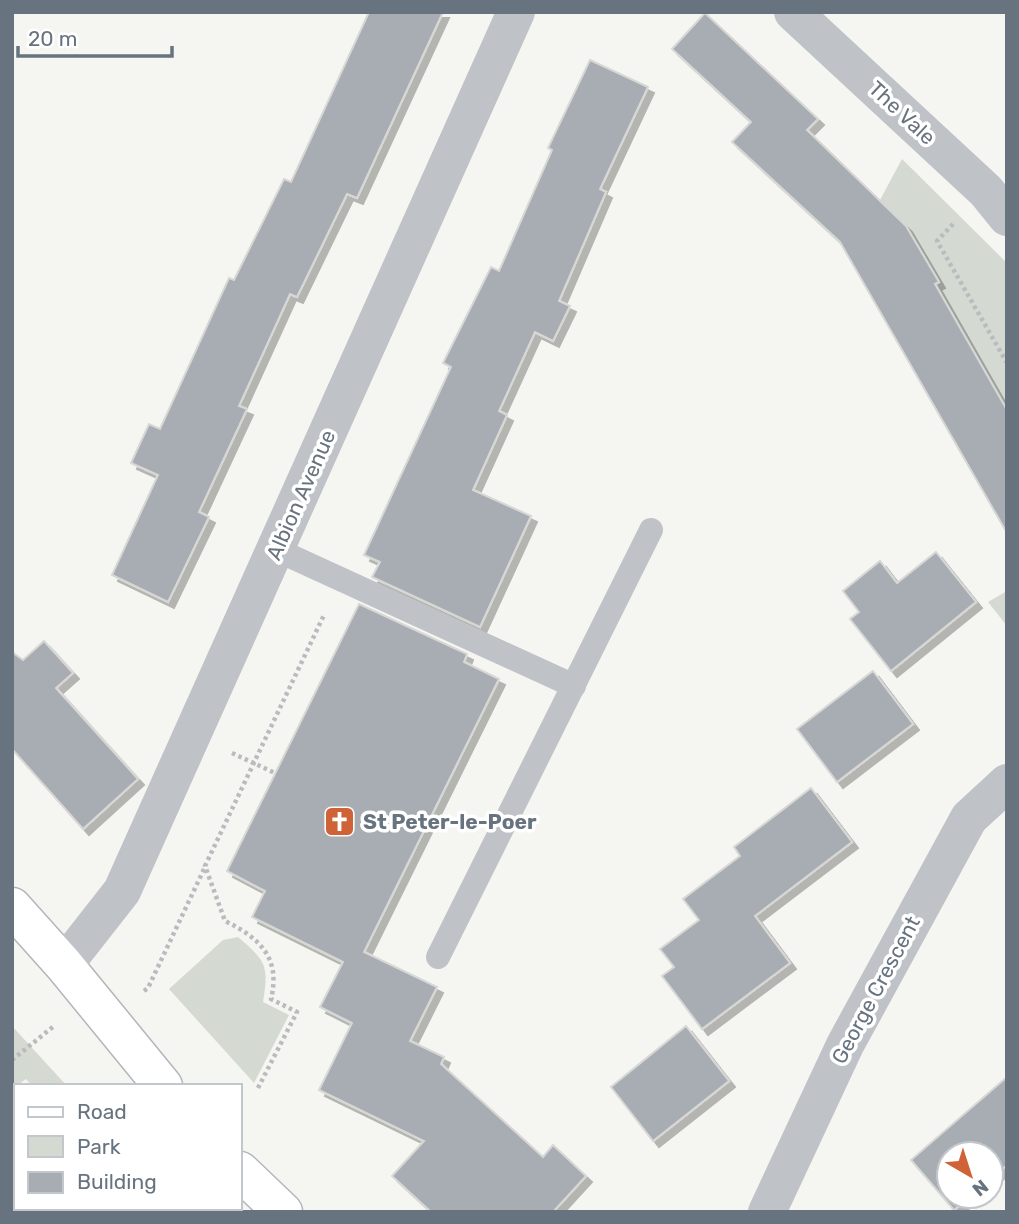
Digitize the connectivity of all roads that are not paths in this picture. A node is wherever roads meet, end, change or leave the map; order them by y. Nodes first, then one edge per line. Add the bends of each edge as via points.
1 (516, 12) edge
2 (793, 12) edge
3 (996, 204) edge
4 (651, 530) dead end
5 (277, 550) junction
6 (574, 686) junction
7 (1007, 783) edge
8 (12, 907) edge
9 (438, 957) dead end
10 (64, 965) junction
11 (161, 1084) edge
12 (242, 1173) edge
13 (283, 1212) edge
14 (767, 1212) edge

1 - 5 street, Albion Avenue
2 - 3 street, The Vale
4 - 6 lane
5 - 6 lane
5 - 10 street, Albion Avenue via 122,891
6 - 9 lane
7 - 14 street, George Crescent via 969,818 845,1045
8 - 10 main road
10 - 11 main road
12 - 13 main road

